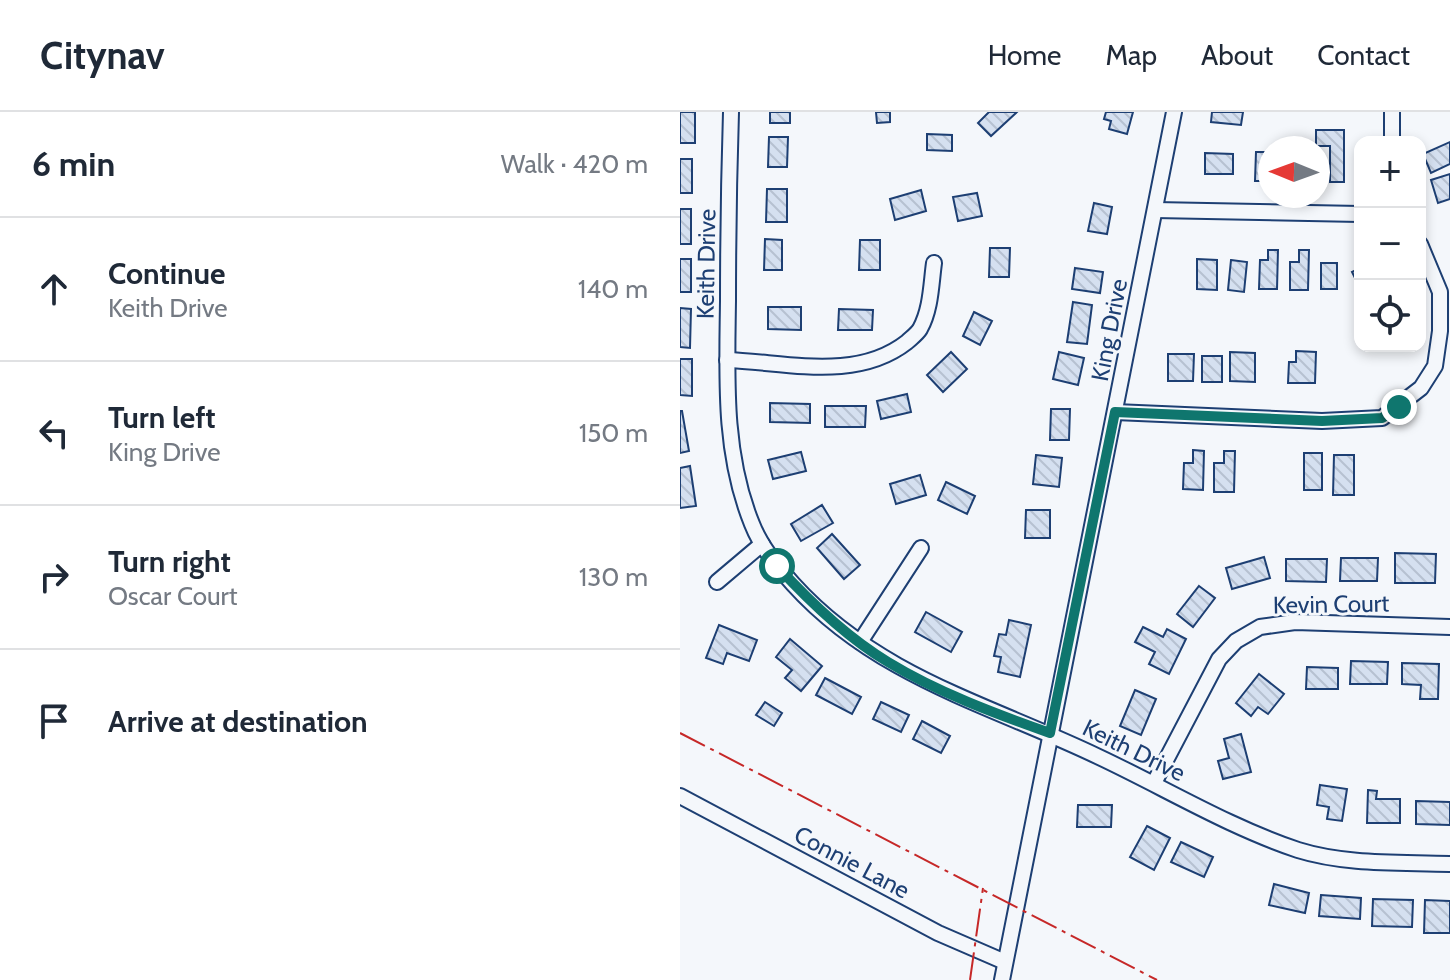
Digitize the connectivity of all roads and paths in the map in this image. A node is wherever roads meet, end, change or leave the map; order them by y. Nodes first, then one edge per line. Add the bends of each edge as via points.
1 (731, 112) edge
2 (1174, 112) edge
3 (1392, 112) edge
4 (1392, 136) edge
5 (1155, 210) junction
6 (1354, 214) edge
7 (1426, 258) edge
8 (934, 263) dead end
9 (727, 360) junction
10 (1115, 412) junction
11 (762, 544) junction
12 (921, 548) dead end
13 (717, 582) dead end
14 (1450, 627) edge
15 (860, 642) junction
16 (1050, 733) junction
17 (1154, 783) junction
18 (680, 796) edge
19 (1450, 864) edge
20 (1005, 962) junction
21 (1002, 980) edge

1 - 9 street, Keith Drive
2 - 5 street, King Drive
3 - 4 street
5 - 6 street
5 - 10 street, King Drive
7 - 10 street via 1440,292 1435,366 1421,388 1382,418 1322,421
8 - 9 street via 919,332 874,360 849,367
9 - 11 street, Keith Drive via 737,485
10 - 16 street, King Drive
11 - 13 street
11 - 15 street, Keith Drive via 807,599
12 - 15 street
14 - 17 street, Kevin Court via 1295,622 1260,627 1219,659
15 - 16 street, Keith Drive via 991,712
16 - 17 street, Keith Drive
16 - 20 street, King Drive
17 - 19 street, Keith Drive via 1300,851 1360,861
18 - 20 street, Connie Lane via 938,933
20 - 21 street, King Drive

